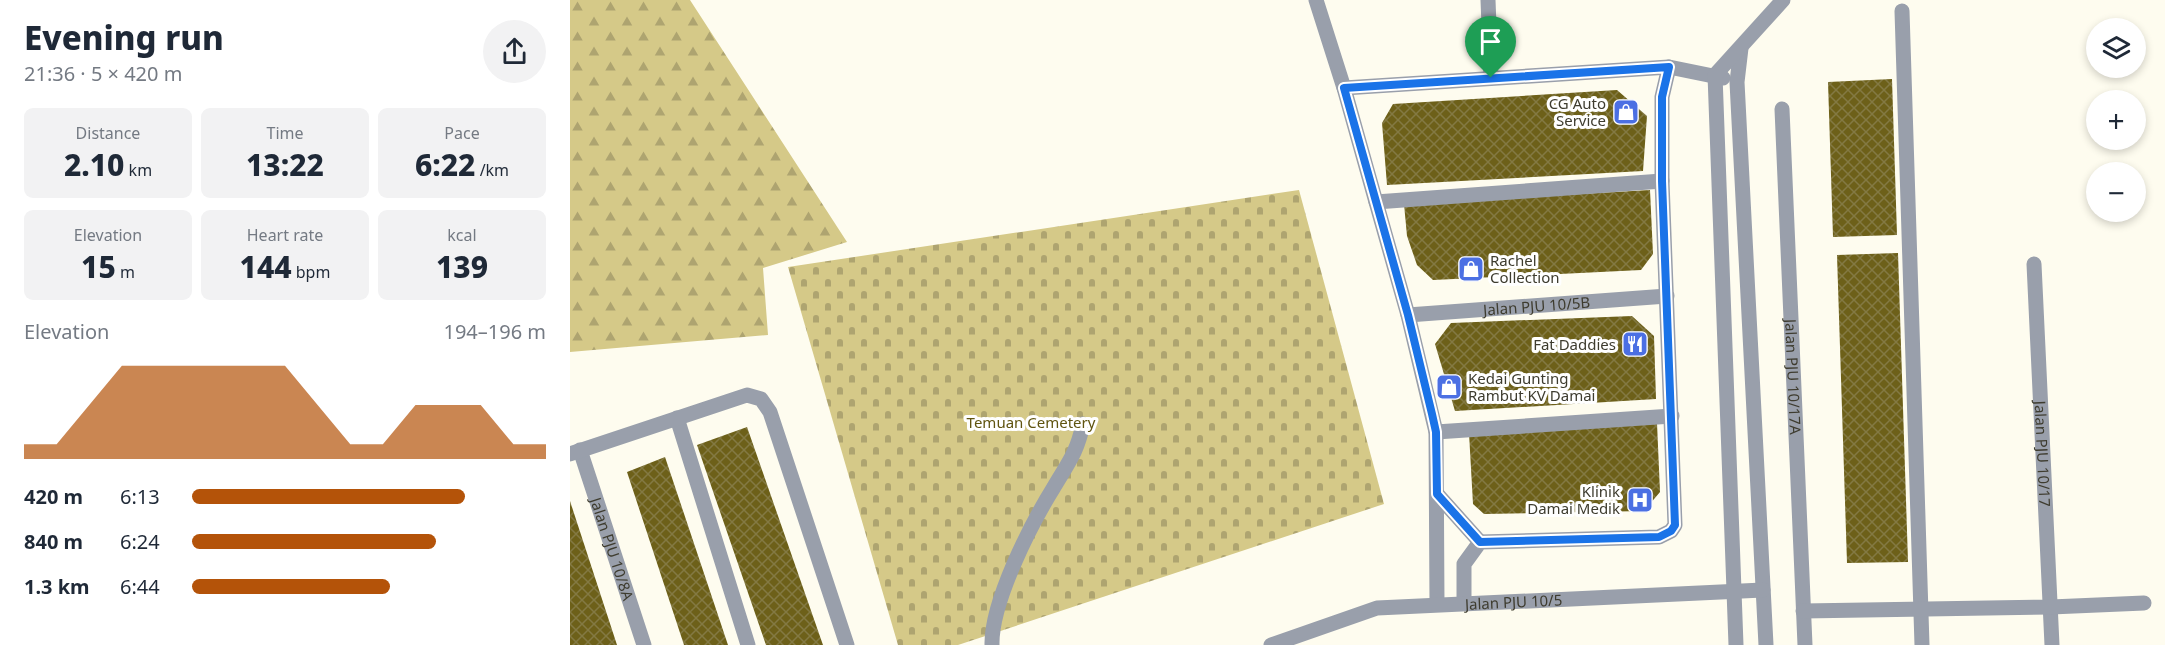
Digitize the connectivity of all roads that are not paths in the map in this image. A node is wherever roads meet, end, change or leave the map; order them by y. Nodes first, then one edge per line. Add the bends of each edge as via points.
1 (1316, 0) edge
2 (1488, 0) edge
3 (1783, 0) edge
4 (1902, 11) dead end
5 (1741, 48) junction
6 (1669, 67) junction
7 (1715, 75) junction
8 (1491, 78) junction
9 (1737, 82) junction
10 (1344, 88) junction
11 (1782, 109) dead end
12 (1662, 181) junction
13 (1376, 202) junction
14 (2034, 264) dead end
15 (1667, 296) junction
16 (1408, 315) junction
17 (1672, 416) junction
18 (677, 418) junction
19 (1083, 424) dead end
20 (1436, 432) junction
21 (575, 452) edge
22 (1437, 494) junction
23 (1480, 542) junction
24 (1763, 590) junction
25 (1734, 592) junction
26 (1464, 603) junction
27 (2144, 603) dead end
28 (1437, 604) junction
29 (2051, 607) junction
30 (1920, 609) junction
31 (1803, 611) junction
32 (644, 645) edge
33 (748, 645) edge
34 (847, 645) edge
35 (992, 645) edge
36 (1270, 645) edge
37 (1736, 645) edge
38 (1766, 645) edge
39 (1805, 645) edge
40 (1922, 645) edge
41 (2052, 645) edge

1 - 10 street
2 - 8 street
3 - 5 street
4 - 30 street
5 - 7 street
5 - 9 street
6 - 7 street
6 - 8 street
6 - 12 street via 1662,97
7 - 9 street
7 - 25 street
8 - 10 street
9 - 24 street
10 - 13 street
11 - 31 street, Jalan PJU 10/17A
12 - 13 street
12 - 15 street
13 - 16 street
14 - 29 street, Jalan PJU 10/17
15 - 16 street, Jalan PJU 10/5B
15 - 17 street
16 - 20 street
17 - 20 street
17 - 23 street via 1676,519 1666,535
18 - 21 street
18 - 33 street
18 - 34 street via 747,395 761,399 770,412
19 - 35 street via 1073,458 1028,535 997,608
20 - 22 street
21 - 32 street, Jalan PJU 10/8A
22 - 23 street
22 - 28 street
23 - 26 street via 1464,564
24 - 25 street, Jalan PJU 10/5
24 - 38 street
25 - 26 street, Jalan PJU 10/5
25 - 37 street
26 - 28 street, Jalan PJU 10/5
27 - 29 street
28 - 36 street, Jalan PJU 10/5 via 1377,608
29 - 30 street
29 - 41 street, Jalan PJU 10/17
30 - 31 street
30 - 40 street
31 - 39 street, Jalan PJU 10/17A

